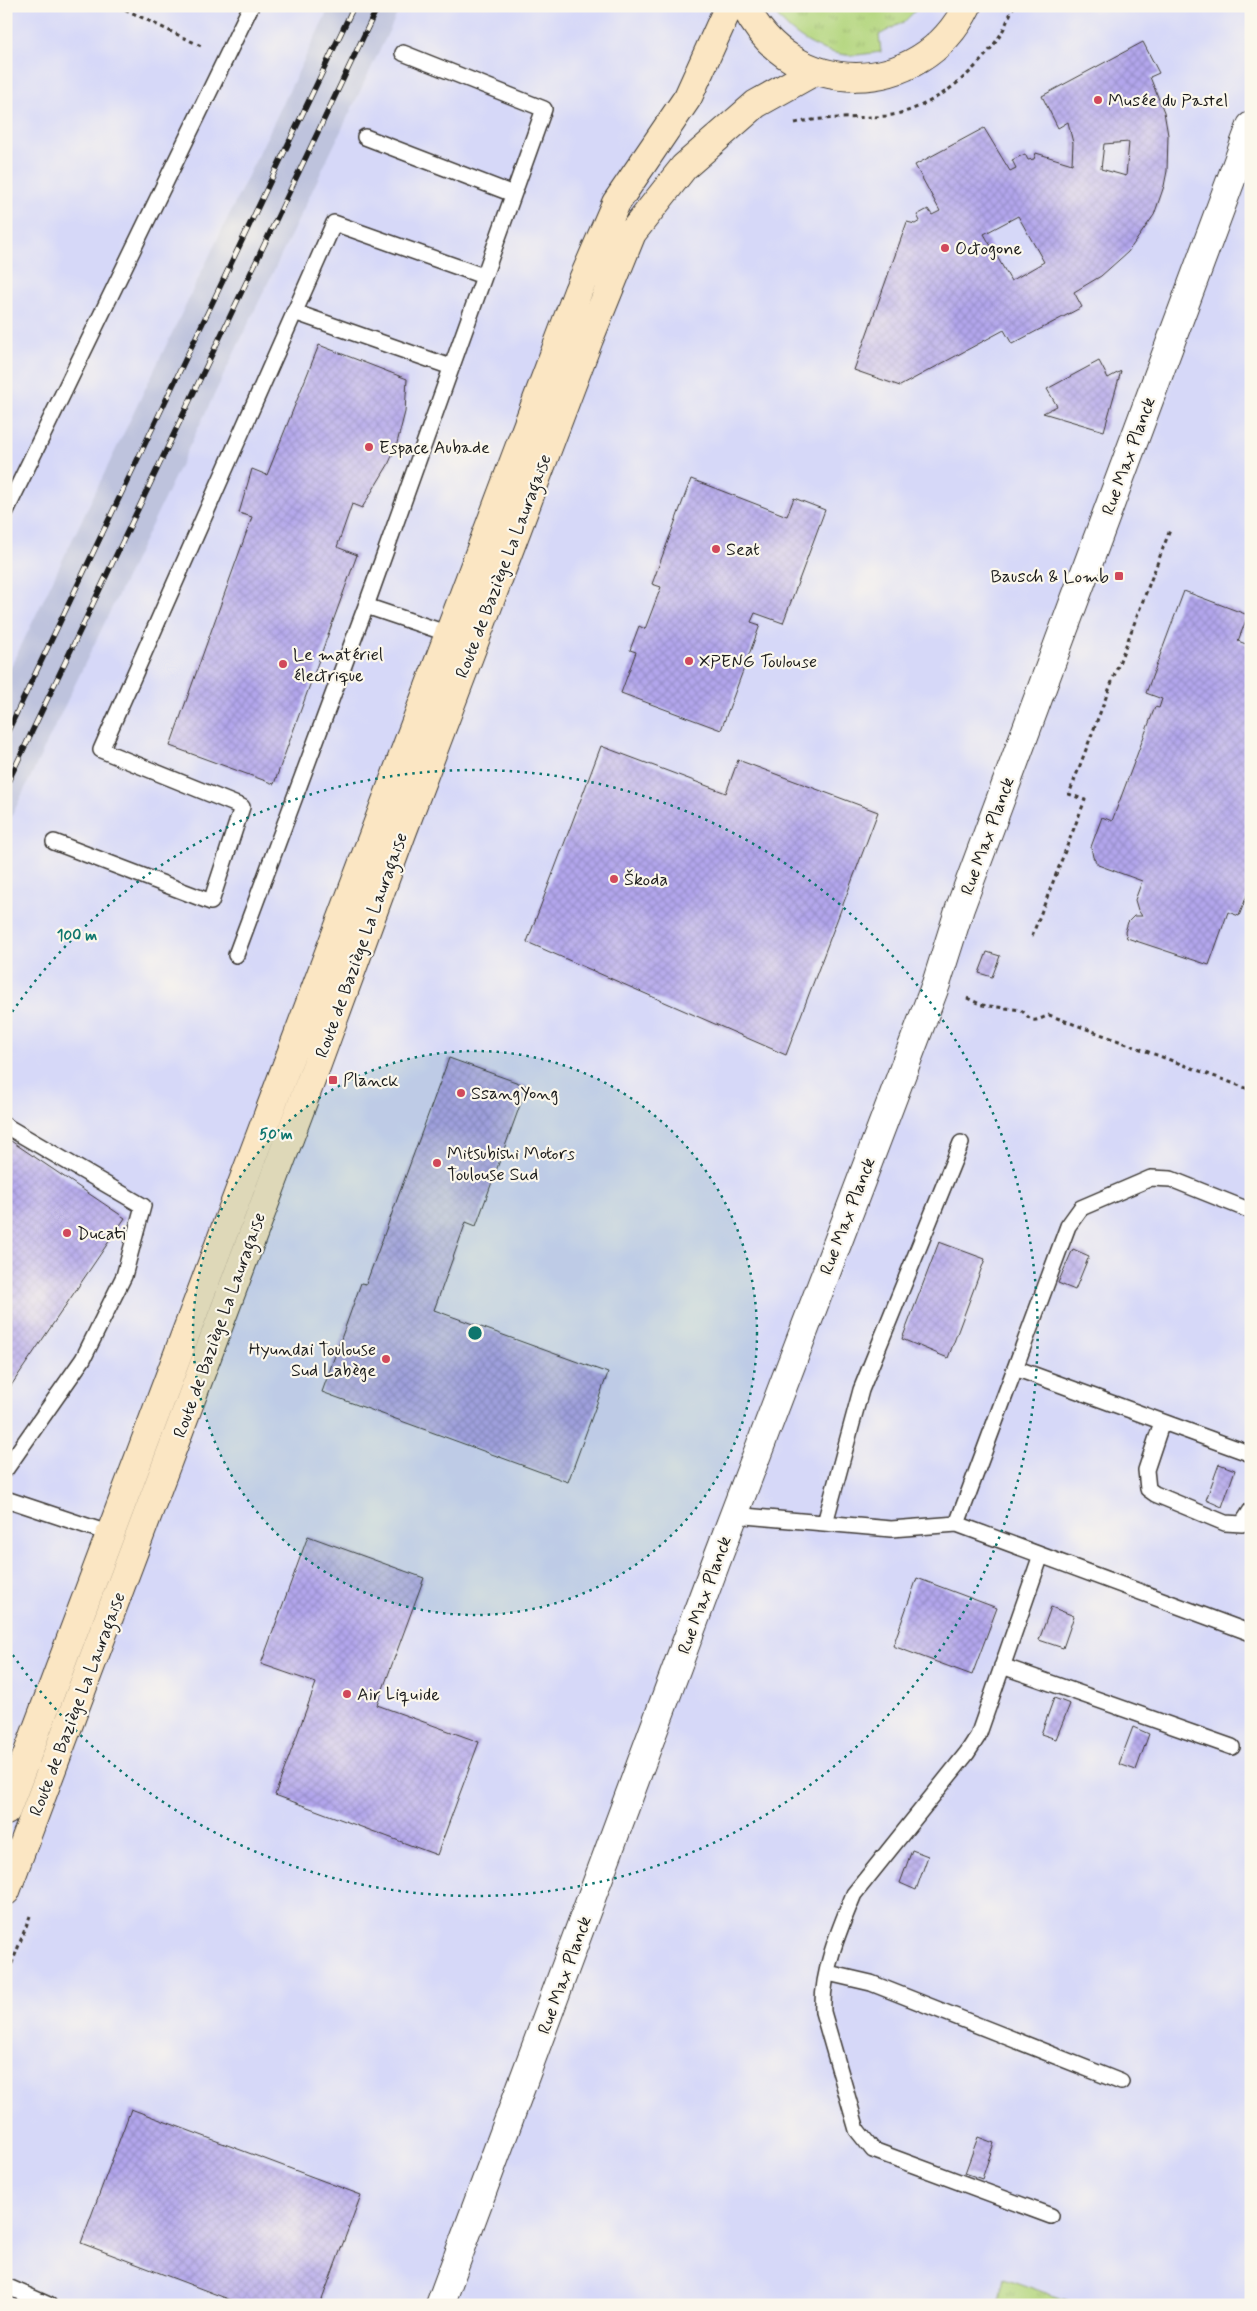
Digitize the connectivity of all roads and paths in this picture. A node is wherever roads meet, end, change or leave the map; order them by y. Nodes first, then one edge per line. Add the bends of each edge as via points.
1 (118, 6) edge
2 (251, 6) edge
3 (729, 6) edge
4 (745, 6) edge
5 (968, 6) edge
6 (403, 53) dead end
7 (226, 57) junction
8 (815, 71) junction
9 (1251, 126) edge
10 (365, 137) dead end
11 (513, 194) junction
12 (484, 276) junction
13 (294, 312) junction
14 (451, 367) junction
15 (6, 510) edge
16 (1170, 530) dead end
17 (366, 606) junction
18 (449, 634) junction
19 (54, 842) dead end
20 (1032, 936) dead end
21 (236, 955) dead end
22 (936, 984) junction
23 (1251, 1090) edge
24 (6, 1126) edge
25 (961, 1143) dead end
26 (1251, 1211) edge
27 (1015, 1368) junction
28 (1162, 1422) junction
29 (1251, 1454) edge
30 (6, 1468) edge
31 (6, 1499) edge
32 (1251, 1510) edge
33 (734, 1516) junction
34 (825, 1523) junction
35 (957, 1524) junction
36 (112, 1534) junction
37 (1041, 1555) junction
38 (1251, 1633) edge
39 (1002, 1666) junction
40 (1232, 1747) dead end
41 (6, 1811) edge
42 (6, 1890) edge
43 (828, 1973) junction
44 (1121, 2082) dead end
45 (1051, 2216) dead end
46 (6, 2286) edge
47 (49, 2305) edge
48 (440, 2305) edge

1 - 7 path
2 - 7 lane
3 - 18 main road, Route de Baziège La Lauragaise via 688,97 616,204 578,291
4 - 8 main road via 753,24 781,52
5 - 8 main road via 958,26 930,54 894,72 854,78
6 - 11 lane via 544,109
7 - 15 lane
8 - 42 main road, Route de Baziège La Lauragaise via 756,104 684,167 632,233 409,815
9 - 22 street, Rue Max Planck via 960,908
10 - 11 lane
11 - 12 lane
12 - 13 lane via 334,223
12 - 14 lane
13 - 14 lane
13 - 19 lane via 100,750 242,807 211,902
14 - 17 lane
16 - 20 path via 1069,794 1085,800
17 - 18 lane
17 - 21 lane
18 - 36 main road, Route de Baziège La Lauragaise
22 - 23 path via 982,1005 1021,1010 1030,1020 1049,1015
22 - 33 street, Rue Max Planck
24 - 30 lane via 143,1206 124,1276 83,1359
25 - 34 lane via 861,1390
26 - 27 lane via 1170,1179 1151,1178 1081,1208 1068,1226
27 - 28 lane
27 - 35 lane
28 - 29 lane
28 - 32 lane via 1146,1470 1148,1489 1225,1523 1242,1524
31 - 36 lane
33 - 34 lane
33 - 48 street, Rue Max Planck
34 - 35 lane via 891,1529
35 - 37 lane
36 - 41 main road, Route de Baziège La Lauragaise
37 - 38 lane
37 - 39 lane
39 - 40 lane
39 - 43 lane via 978,1736 967,1753 854,1894
43 - 44 lane via 871,1982
43 - 45 lane via 822,1992 823,2012 857,2130 873,2150
46 - 47 lane

